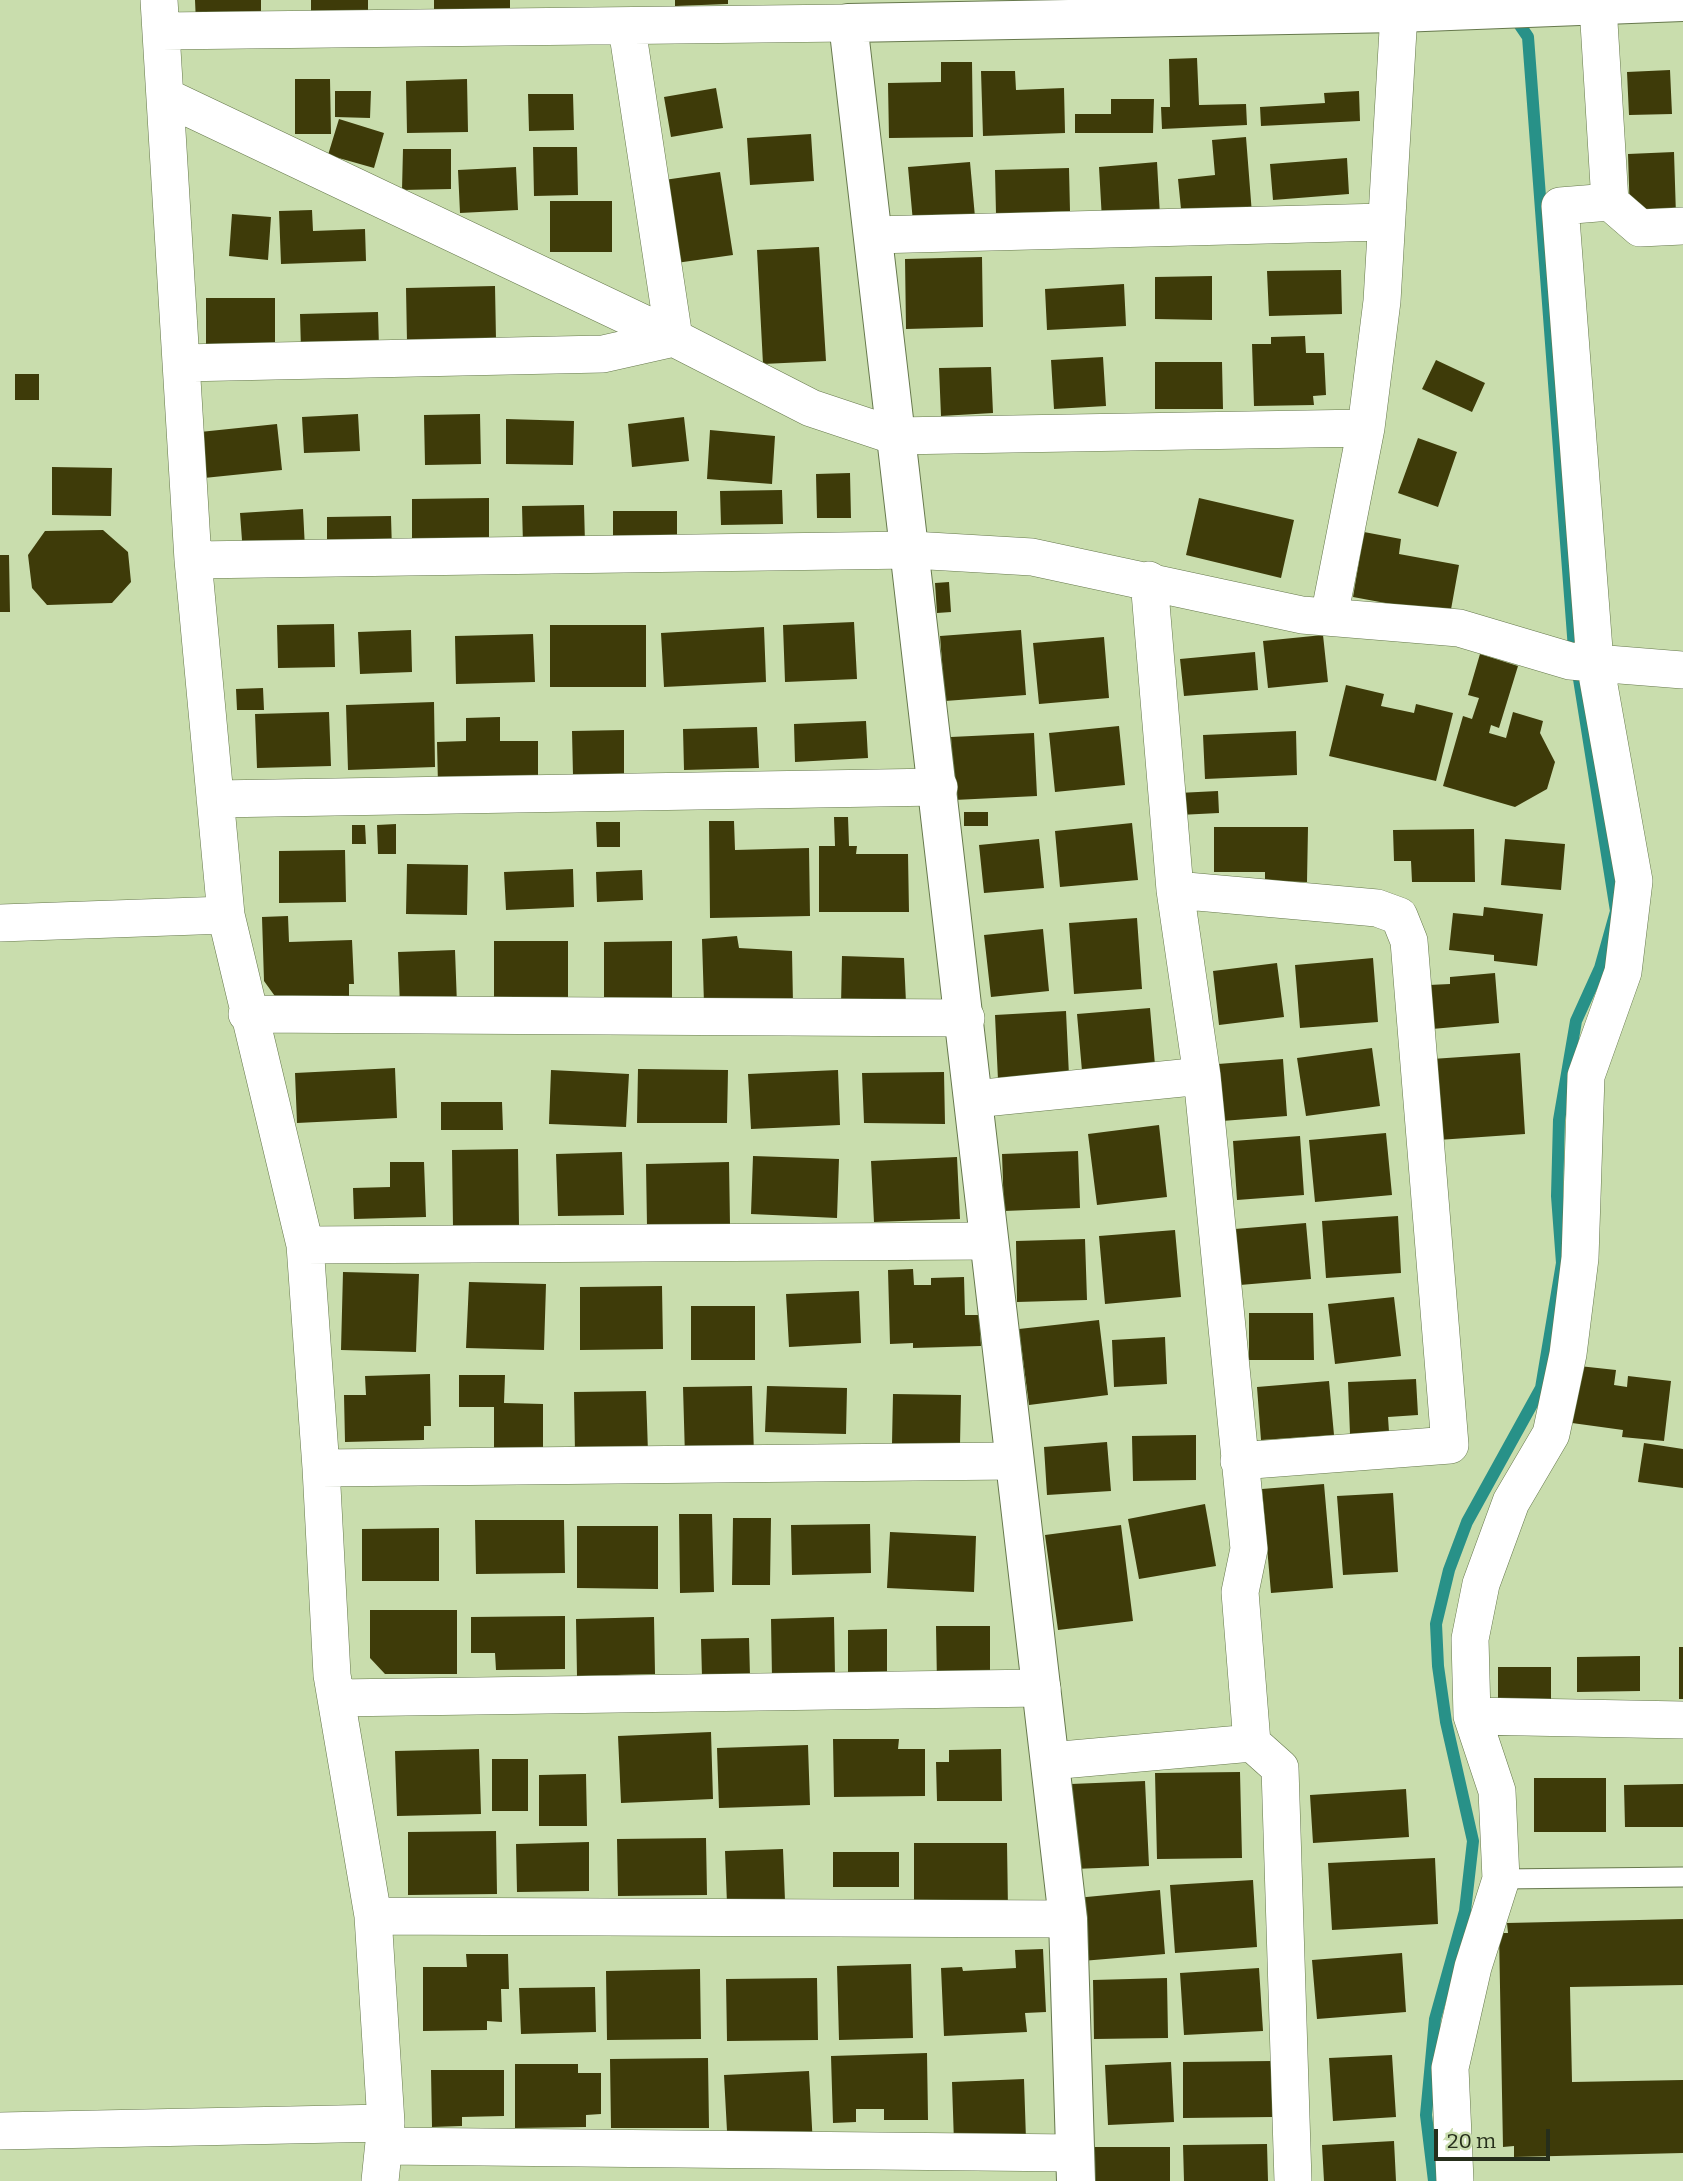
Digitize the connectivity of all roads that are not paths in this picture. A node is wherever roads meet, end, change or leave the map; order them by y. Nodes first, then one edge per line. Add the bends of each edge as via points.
1 (1683, 2) edge
2 (1594, 3) edge
3 (776, 13) edge
4 (1399, 13) junction
5 (160, 16) edge
6 (848, 23) junction
7 (627, 28) junction
8 (166, 97) junction
9 (1610, 202) junction
10 (1385, 222) junction
11 (1683, 226) edge
12 (873, 235) junction
13 (674, 338) junction
14 (182, 363) junction
15 (1366, 428) junction
16 (895, 436) junction
17 (912, 550) junction
18 (193, 560) junction
19 (1149, 580) junction
20 (1329, 617) junction
21 (1595, 663) junction
22 (1683, 670) edge
23 (939, 787) junction
24 (215, 799) junction
25 (1175, 890) junction
26 (226, 915) junction
27 (0, 923) edge
28 (247, 1014) junction
29 (966, 1018) junction
30 (1202, 1076) junction
31 (974, 1098) junction
32 (988, 1241) junction
33 (305, 1245) junction
34 (1013, 1461) junction
35 (1239, 1461) junction
36 (321, 1468) junction
37 (1042, 1688) junction
38 (336, 1698) junction
39 (1472, 1716) junction
40 (1683, 1720) edge
41 (1252, 1743) junction
42 (1050, 1761) junction
43 (1683, 1877) edge
44 (1501, 1879) junction
45 (373, 1916) junction
46 (1068, 1919) junction
47 (0, 2132) edge
48 (383, 2150) edge
49 (1076, 2167) edge
50 (1293, 2181) edge
51 (1455, 2181) edge

1 - 2 street
2 - 4 street
2 - 9 street
3 - 6 street
3 - 7 street
4 - 6 street
4 - 10 street
5 - 7 street
5 - 8 street
6 - 12 street
7 - 13 street
8 - 13 street
8 - 14 street
9 - 11 street via 1640,228
9 - 21 street via 1560,206
10 - 12 street
10 - 15 street via 1382,301
12 - 16 street
13 - 14 street via 603,355
13 - 16 street via 811,408
14 - 18 street
15 - 16 street
15 - 20 street
16 - 17 street
17 - 18 street
17 - 19 street via 1032,557
17 - 23 street
18 - 24 street
19 - 20 street
19 - 25 street
20 - 21 street via 1459,628 1547,656
21 - 22 street
21 - 39 street via 1634,881 1623,972 1586,1076 1580,1258 1568,1354 1551,1434 1511,1502 1481,1584 1470,1639
23 - 24 street
23 - 29 street
24 - 26 street
25 - 30 street
25 - 35 street via 1377,908 1399,916 1409,941 1450,1445
26 - 27 street
26 - 28 street
28 - 29 street
28 - 33 street
29 - 31 street
30 - 31 street
30 - 35 street
31 - 32 street
32 - 33 street
32 - 34 street
33 - 36 street
34 - 36 street
34 - 37 street
35 - 41 street via 1249,1549 1240,1592
36 - 38 street
37 - 38 street
37 - 42 street
38 - 45 street
39 - 40 street
39 - 44 street via 1497,1791
41 - 42 street
41 - 50 street via 1280,1768
42 - 46 street
43 - 44 lane
44 - 51 street via 1450,2068
45 - 46 street
45 - 48 street
46 - 49 street
47 - 48 street
48 - 49 street

